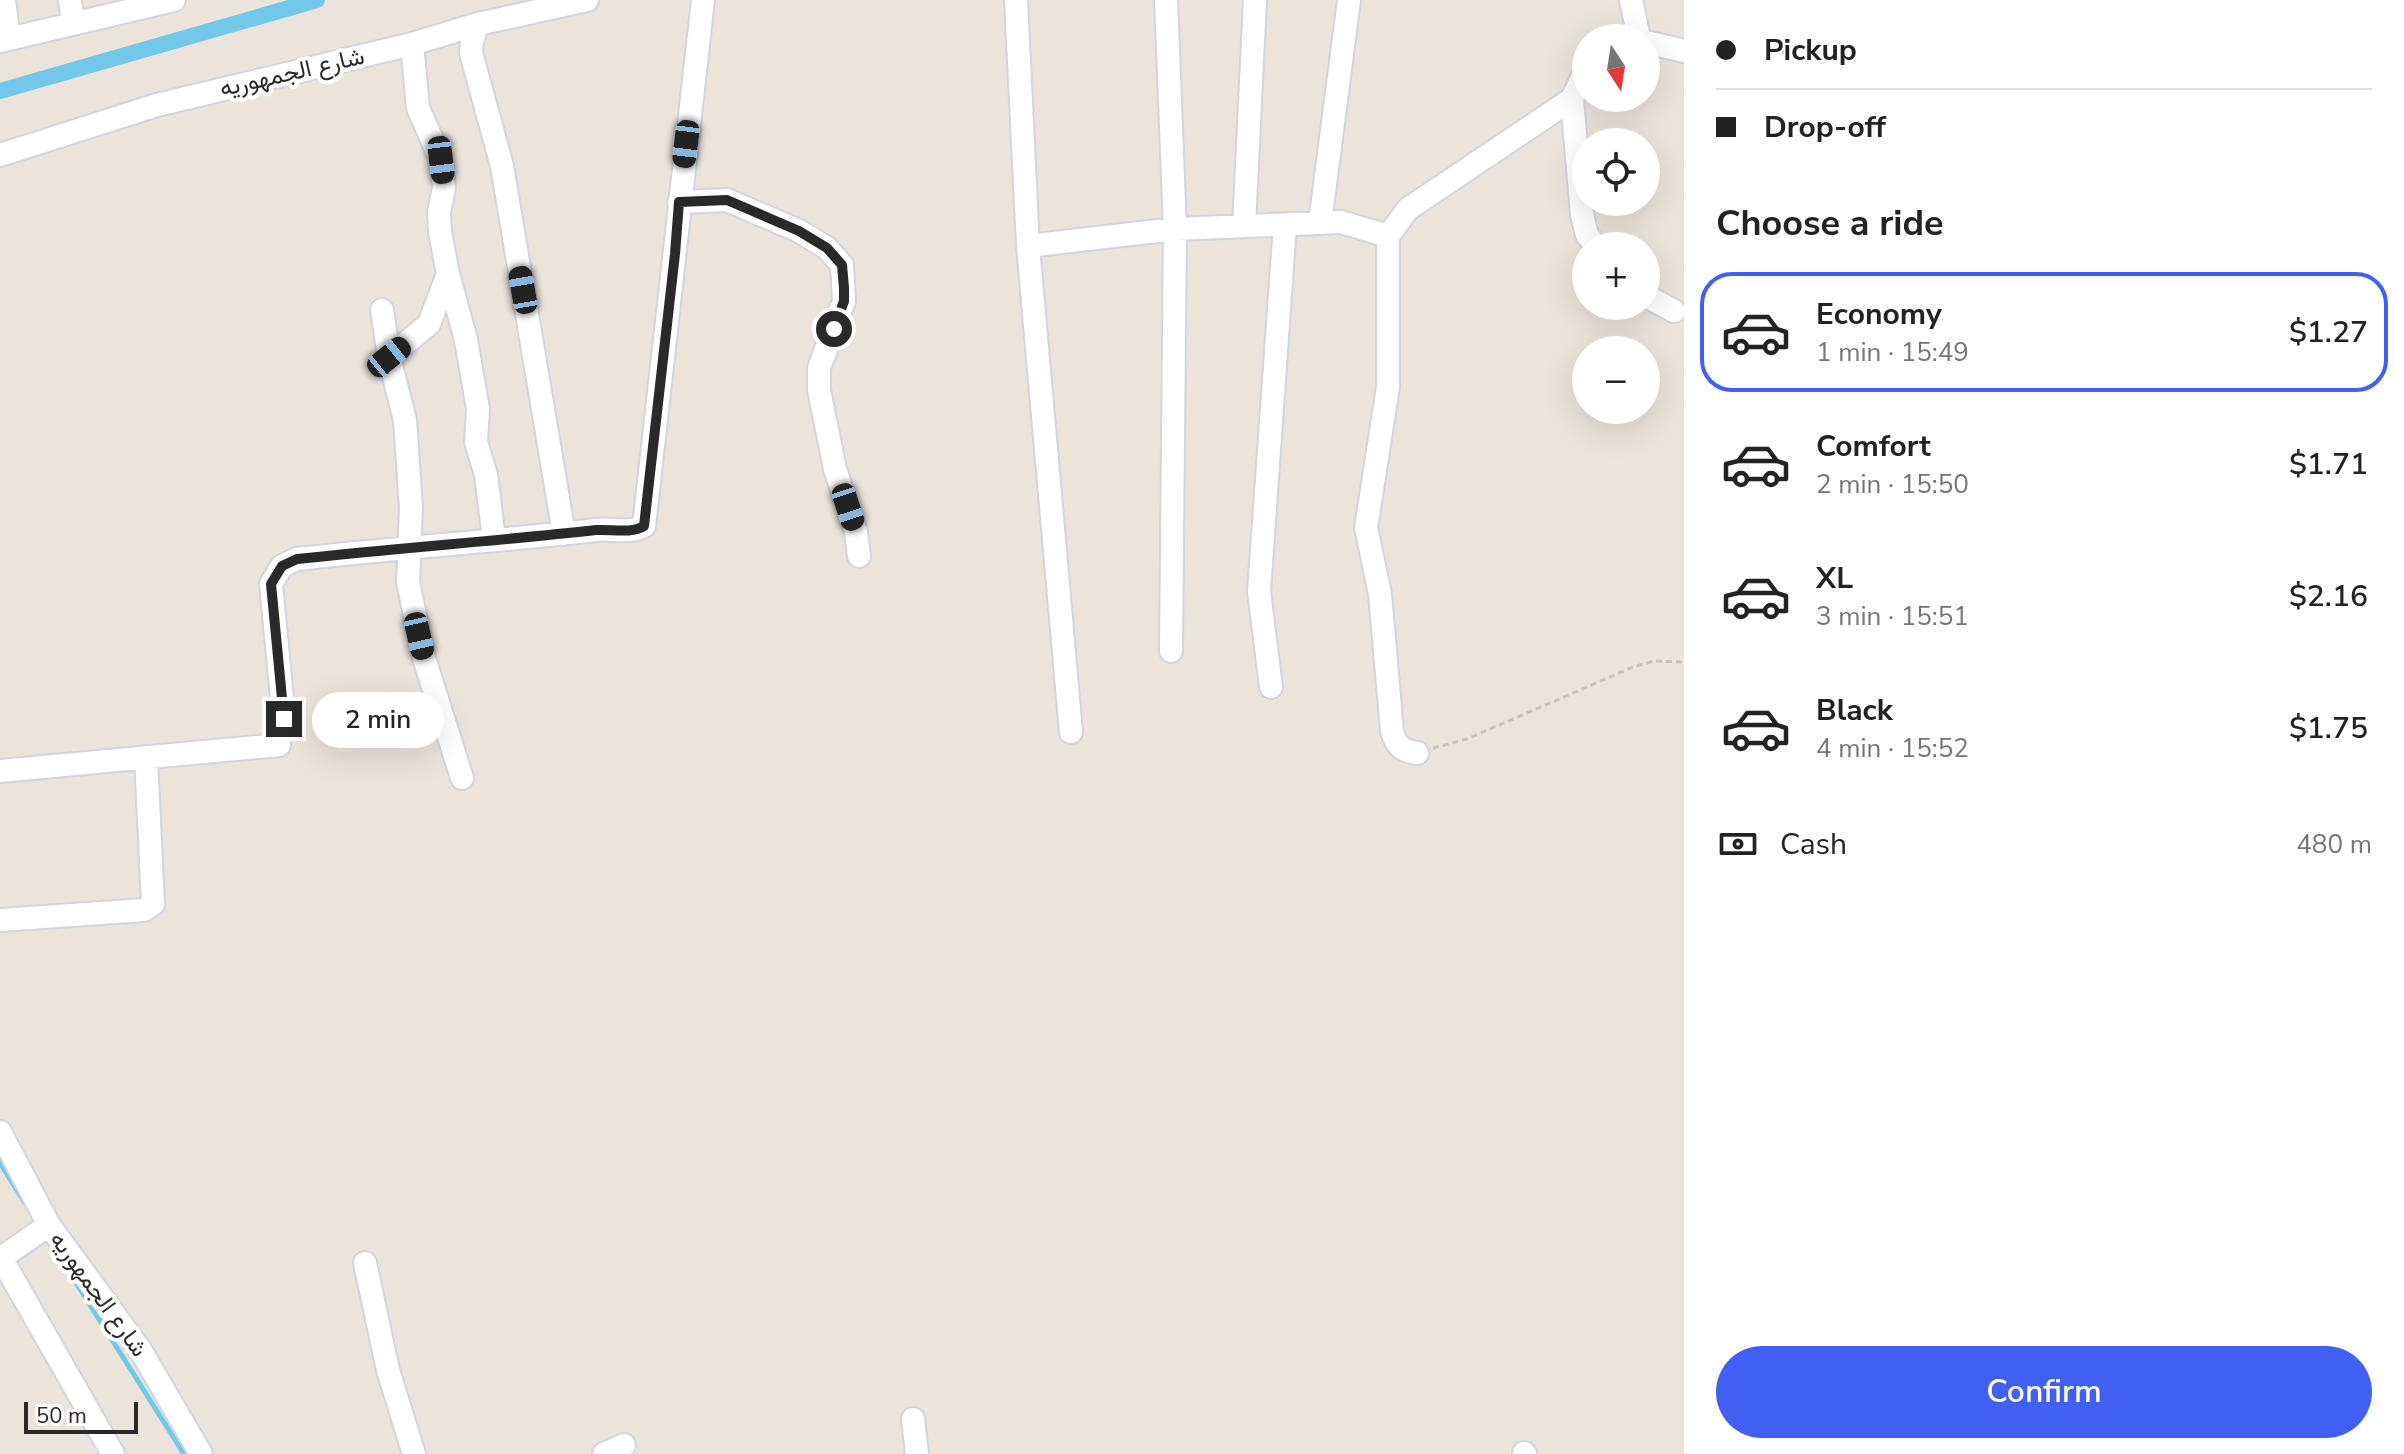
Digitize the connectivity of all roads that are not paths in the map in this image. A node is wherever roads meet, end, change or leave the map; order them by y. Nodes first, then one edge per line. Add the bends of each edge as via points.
1 (4, 0) edge
2 (70, 0) edge
3 (174, 0) edge
4 (587, 0) edge
5 (703, 0) edge
6 (1016, 0) edge
7 (1166, 0) edge
8 (1255, 0) edge
9 (1349, 0) edge
10 (1631, 0) edge
11 (136, 4) edge
12 (73, 24) junction
13 (478, 24) junction
14 (1636, 24) edge
15 (4, 40) edge
16 (412, 44) junction
17 (1660, 44) edge
18 (1684, 51) edge
19 (1572, 99) edge
20 (1573, 112) edge
21 (0, 155) edge
22 (679, 202) junction
23 (1320, 223) junction
24 (1285, 225) junction
25 (1244, 226) junction
26 (1175, 229) junction
27 (1586, 232) edge
28 (1388, 236) junction
29 (1028, 246) junction
30 (448, 274) junction
31 (1660, 304) edge
32 (382, 310) dead end
33 (1674, 311) dead end
34 (389, 357) junction
35 (564, 534) junction
36 (494, 539) junction
37 (409, 547) junction
38 (859, 556) dead end
39 (1171, 651) dead end
40 (1271, 687) dead end
41 (284, 719) dead end
42 (1071, 732) dead end
43 (279, 745) dead end
44 (1417, 753) road end
45 (146, 757) junction
46 (0, 771) edge
47 (462, 778) dead end
48 (0, 920) edge
49 (0, 1132) edge
50 (46, 1227) junction
51 (6, 1254) edge
52 (365, 1263) dead end
53 (913, 1419) dead end
54 (113, 1454) edge
55 (201, 1454) edge
56 (414, 1454) edge
57 (917, 1454) edge

1 - 15 street
2 - 12 street
3 - 11 street
4 - 13 street, شارع الجمهوريه
5 - 22 street
6 - 29 street
7 - 26 street
8 - 25 street
9 - 23 street
10 - 14 street
11 - 12 street
12 - 15 street
13 - 16 street, شارع الجمهوريه
13 - 35 street via 471,53 502,166
16 - 21 street, شارع الجمهوريه via 157,105
16 - 30 street via 418,108 441,160 440,232
17 - 18 street
19 - 28 street via 1408,209
20 - 27 street
22 - 35 street via 647,521 639,530
22 - 38 street via 727,200 799,231 827,248 842,265 844,301 819,368 819,390
23 - 24 street
23 - 28 street via 1341,222
24 - 25 street
24 - 40 street via 1259,591
25 - 26 street
26 - 29 street
26 - 39 street
28 - 44 street via 1388,387 1366,528 1380,594 1392,731 1396,744
29 - 42 street
30 - 34 street via 429,324
30 - 36 street via 478,409 476,442
31 - 33 street
32 - 34 street
34 - 37 street via 405,420
35 - 36 street
36 - 37 street
37 - 41 street via 297,559 282,566 271,584
37 - 47 street via 408,582 420,643
43 - 45 street
45 - 46 street
45 - 48 street via 153,904 144,910
49 - 50 street, شارع الجمهوريه
50 - 51 street
50 - 55 street, شارع الجمهوريه via 141,1351
51 - 54 street
52 - 56 street via 388,1370
53 - 57 street

